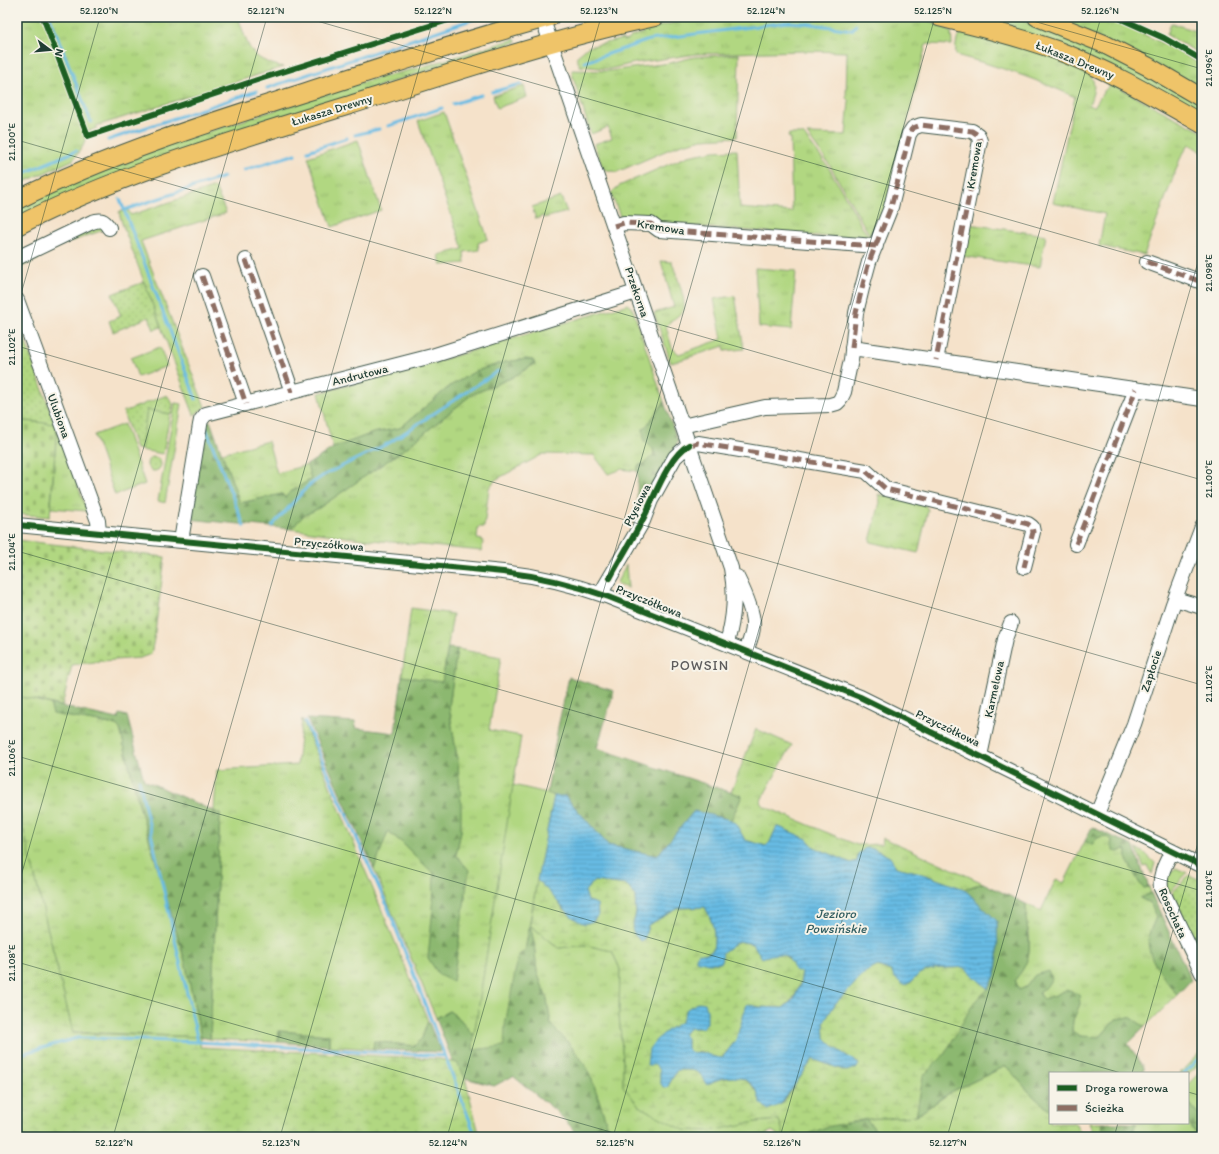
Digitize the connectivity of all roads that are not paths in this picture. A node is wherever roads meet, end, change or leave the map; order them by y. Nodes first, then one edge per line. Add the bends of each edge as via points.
1 (655, 17) edge
2 (939, 17) edge
3 (1037, 17) edge
4 (544, 18) edge
5 (550, 43) junction
6 (1202, 98) edge
7 (1202, 124) edge
8 (17, 200) edge
9 (17, 226) edge
10 (614, 226) junction
11 (109, 228) dead end
12 (876, 246) junction
13 (17, 258) edge
14 (246, 260) dead end
15 (1146, 262) dead end
16 (202, 276) dead end
17 (1202, 282) edge
18 (636, 292) junction
19 (17, 300) edge
20 (852, 348) junction
21 (936, 360) junction
22 (1136, 389) junction
23 (292, 392) junction
24 (1202, 399) edge
25 (246, 404) junction
26 (682, 426) junction
27 (689, 445) junction
28 (17, 524) edge
29 (1202, 528) edge
30 (99, 532) junction
31 (181, 540) junction
32 (1076, 544) dead end
33 (1024, 567) dead end
34 (731, 568) junction
35 (601, 594) junction
36 (1175, 599) junction
37 (1202, 607) edge
38 (1011, 624) dead end
39 (727, 643) junction
40 (746, 651) junction
41 (980, 756) junction
42 (1097, 814) junction
43 (1172, 851) junction
44 (1202, 866) edge
45 (1202, 973) edge

1 - 5 main road, Łukasza Drewny
2 - 7 main road, Łukasza Drewny via 1005,33 1057,50 1155,96
3 - 6 main road, Łukasza Drewny via 1102,43
4 - 5 street, Przekorna
4 - 8 main road, Łukasza Drewny via 200,126 97,163
5 - 9 main road, Łukasza Drewny via 214,147 87,193
5 - 10 street, Przekorna
10 - 12 street, Kremowa via 624,222 651,224 659,230
10 - 18 street, Przekorna
11 - 13 street via 100,220 92,222
12 - 20 street, Kremowa via 856,314
12 - 21 street, Kremowa via 891,207 909,134 913,128 921,125 972,131 978,135 980,141
14 - 23 street
15 - 17 street
16 - 25 street
18 - 23 street, Andrutowa via 432,356
18 - 26 street, Przekorna
19 - 30 street, Ulubiona via 98,521
20 - 21 street
20 - 26 street, Kremowa via 842,396 833,405 765,407
21 - 22 street
22 - 24 street
22 - 32 street
23 - 25 street, Andrutowa
25 - 31 street, Andrutowa via 206,414 201,420
26 - 27 street, Przekorna
27 - 33 street via 698,443 866,471 886,490 1028,524 1033,532
27 - 34 street, Przekorna
27 - 35 street, Ptysiowa via 675,457 651,500 643,521
28 - 30 street, Przyczółkowa
29 - 36 street, Zapłocie
30 - 31 street, Przyczółkowa
31 - 35 street, Przyczółkowa via 503,572 547,579
34 - 39 street, Przekorna via 734,601 732,626
34 - 40 street, Przekorna via 738,579 752,618 752,633
35 - 39 street, Przyczółkowa
36 - 37 street
36 - 42 street, Zapłocie via 1134,724
38 - 41 street, Karmelowa via 1005,639
39 - 40 street, Przyczółkowa
40 - 41 street, Przyczółkowa via 860,697
41 - 42 street, Przyczółkowa
42 - 43 street, Przyczółkowa
43 - 44 street, Przyczółkowa
43 - 45 street, Rosochata via 1162,872 1161,888

